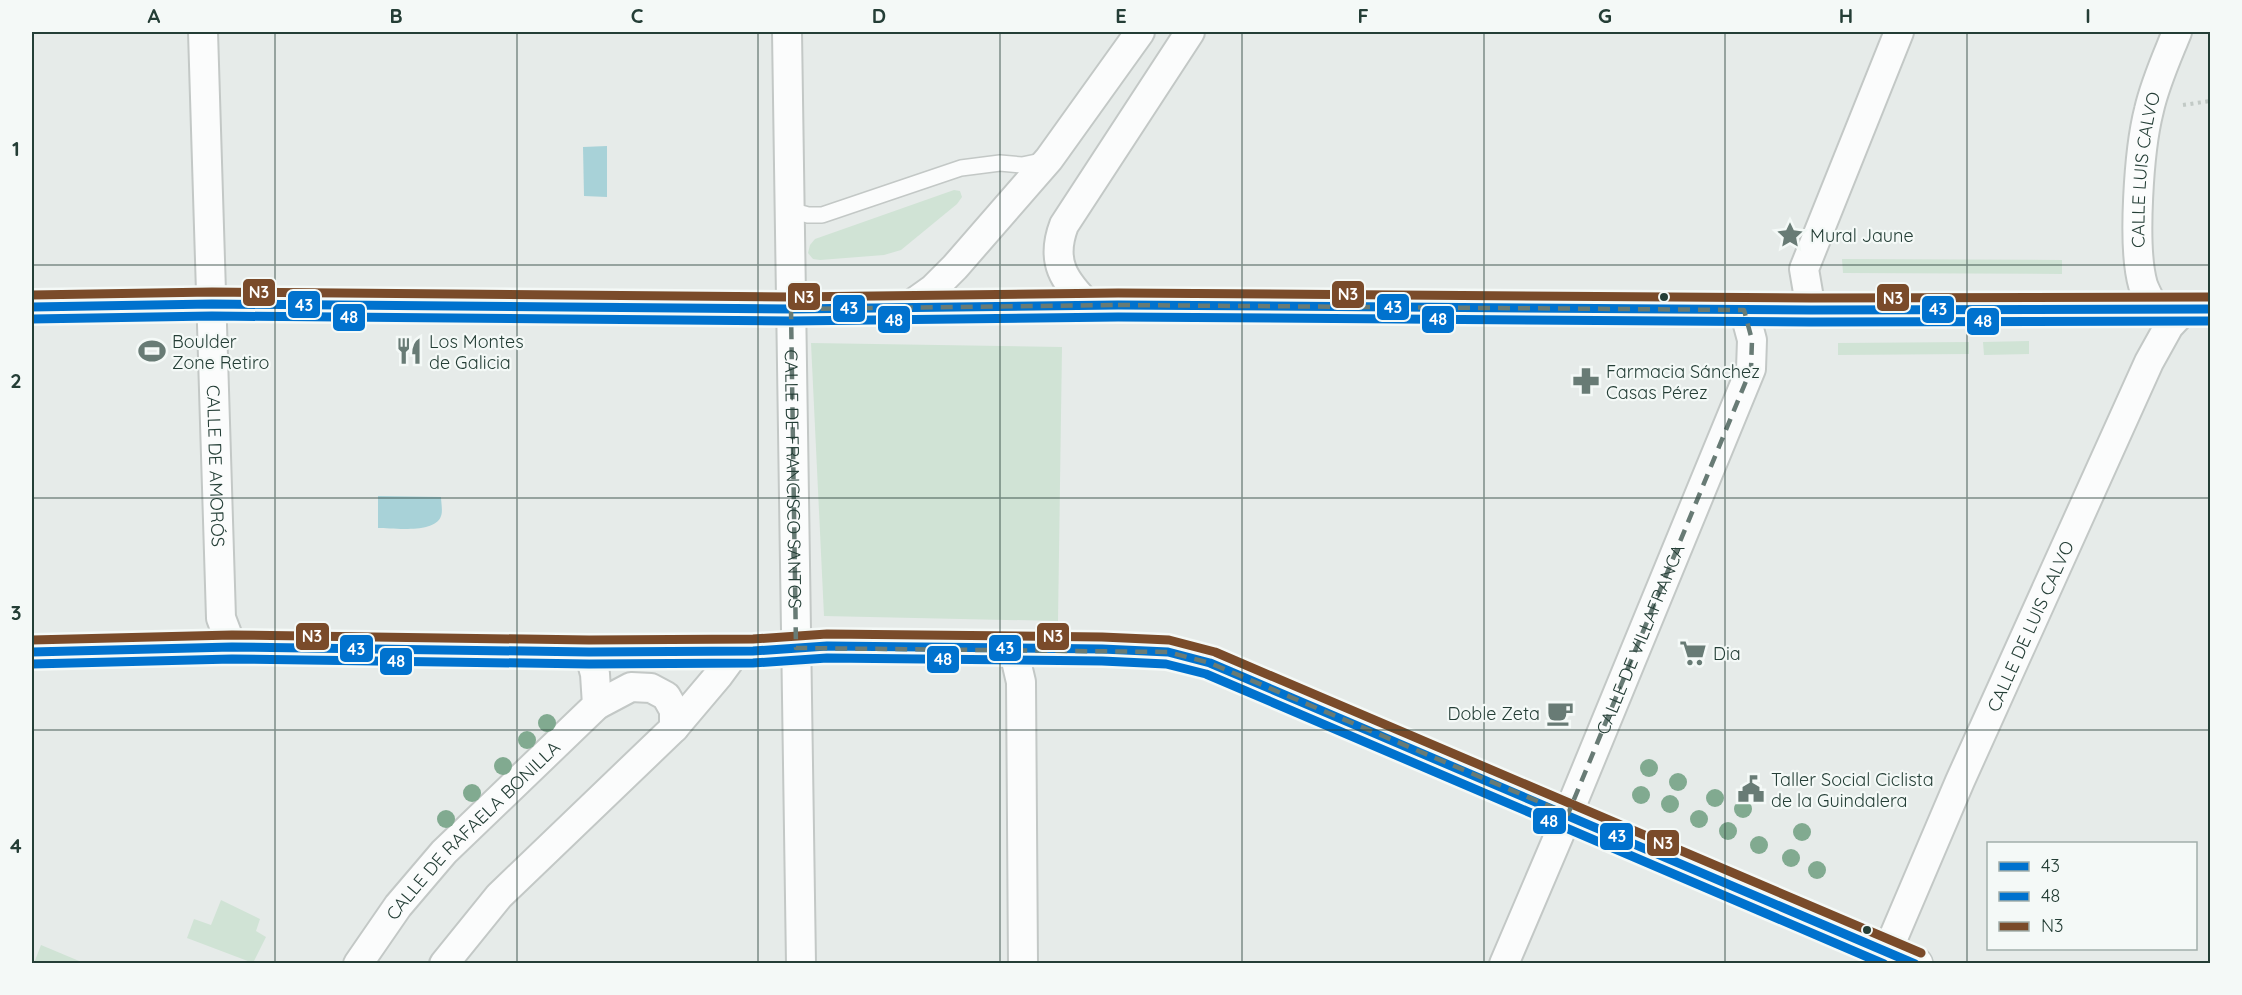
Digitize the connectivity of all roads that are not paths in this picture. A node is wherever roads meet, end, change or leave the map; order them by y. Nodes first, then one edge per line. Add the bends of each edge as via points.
1 (203, 32) edge
2 (787, 32) edge
3 (1140, 32) edge
4 (1190, 32) edge
5 (1899, 32) edge
6 (2177, 32) edge
7 (1049, 159) junction
8 (790, 210) junction
9 (212, 304) junction
10 (32, 307) edge
11 (1090, 307) junction
12 (791, 309) junction
13 (905, 309) junction
14 (1744, 310) junction
15 (1810, 310) junction
16 (2183, 310) edge
17 (232, 647) junction
18 (796, 648) junction
19 (1013, 648) junction
20 (731, 650) junction
21 (32, 652) edge
22 (589, 652) junction
23 (597, 705) junction
24 (674, 728) junction
25 (1568, 814) junction
26 (1895, 959) edge
27 (358, 963) edge
28 (444, 963) edge
29 (801, 963) edge
30 (1023, 963) edge
31 (1504, 963) edge

1 - 9 street, CALLE DE AMORÓS
2 - 8 street, CALLE DE FRANCISCO SANTOS
3 - 7 street
4 - 11 street via 1064,225 1059,244 1061,271
5 - 15 street via 1804,269
6 - 16 street, CALLE LUIS CALVO via 2149,109 2142,149 2138,227 2144,285
7 - 8 lane via 1022,165 1000,163 961,168 822,214
7 - 13 street via 955,267
8 - 12 street, CALLE DE FRANCISCO SANTOS
9 - 10 street
9 - 12 street
9 - 17 street, CALLE DE AMORÓS via 221,618
11 - 13 street
11 - 14 street
12 - 13 street
12 - 18 street, CALLE DE FRANCISCO SANTOS
14 - 15 street
14 - 25 street, CALLE DE VILLAFRANCA via 1752,340 1751,369
15 - 16 street
16 - 26 street, CALLE DE LUIS CALVO via 2149,362 1960,781
17 - 21 street
17 - 22 street
18 - 19 street
18 - 20 street
18 - 29 street, CALLE DE FRANCISCO SANTOS
19 - 25 street via 1168,652 1210,663
19 - 30 street via 1021,682
20 - 22 street
20 - 24 street via 729,661
22 - 23 street via 596,674
23 - 24 street, CALLE DE RAFAELA BONILLA via 631,687 651,688 666,696 674,710
23 - 27 street, CALLE DE RAFAELA BONILLA via 444,852 398,906
24 - 28 street via 499,896
25 - 26 street
25 - 31 street, CALLE DE VILLAFRANCA

